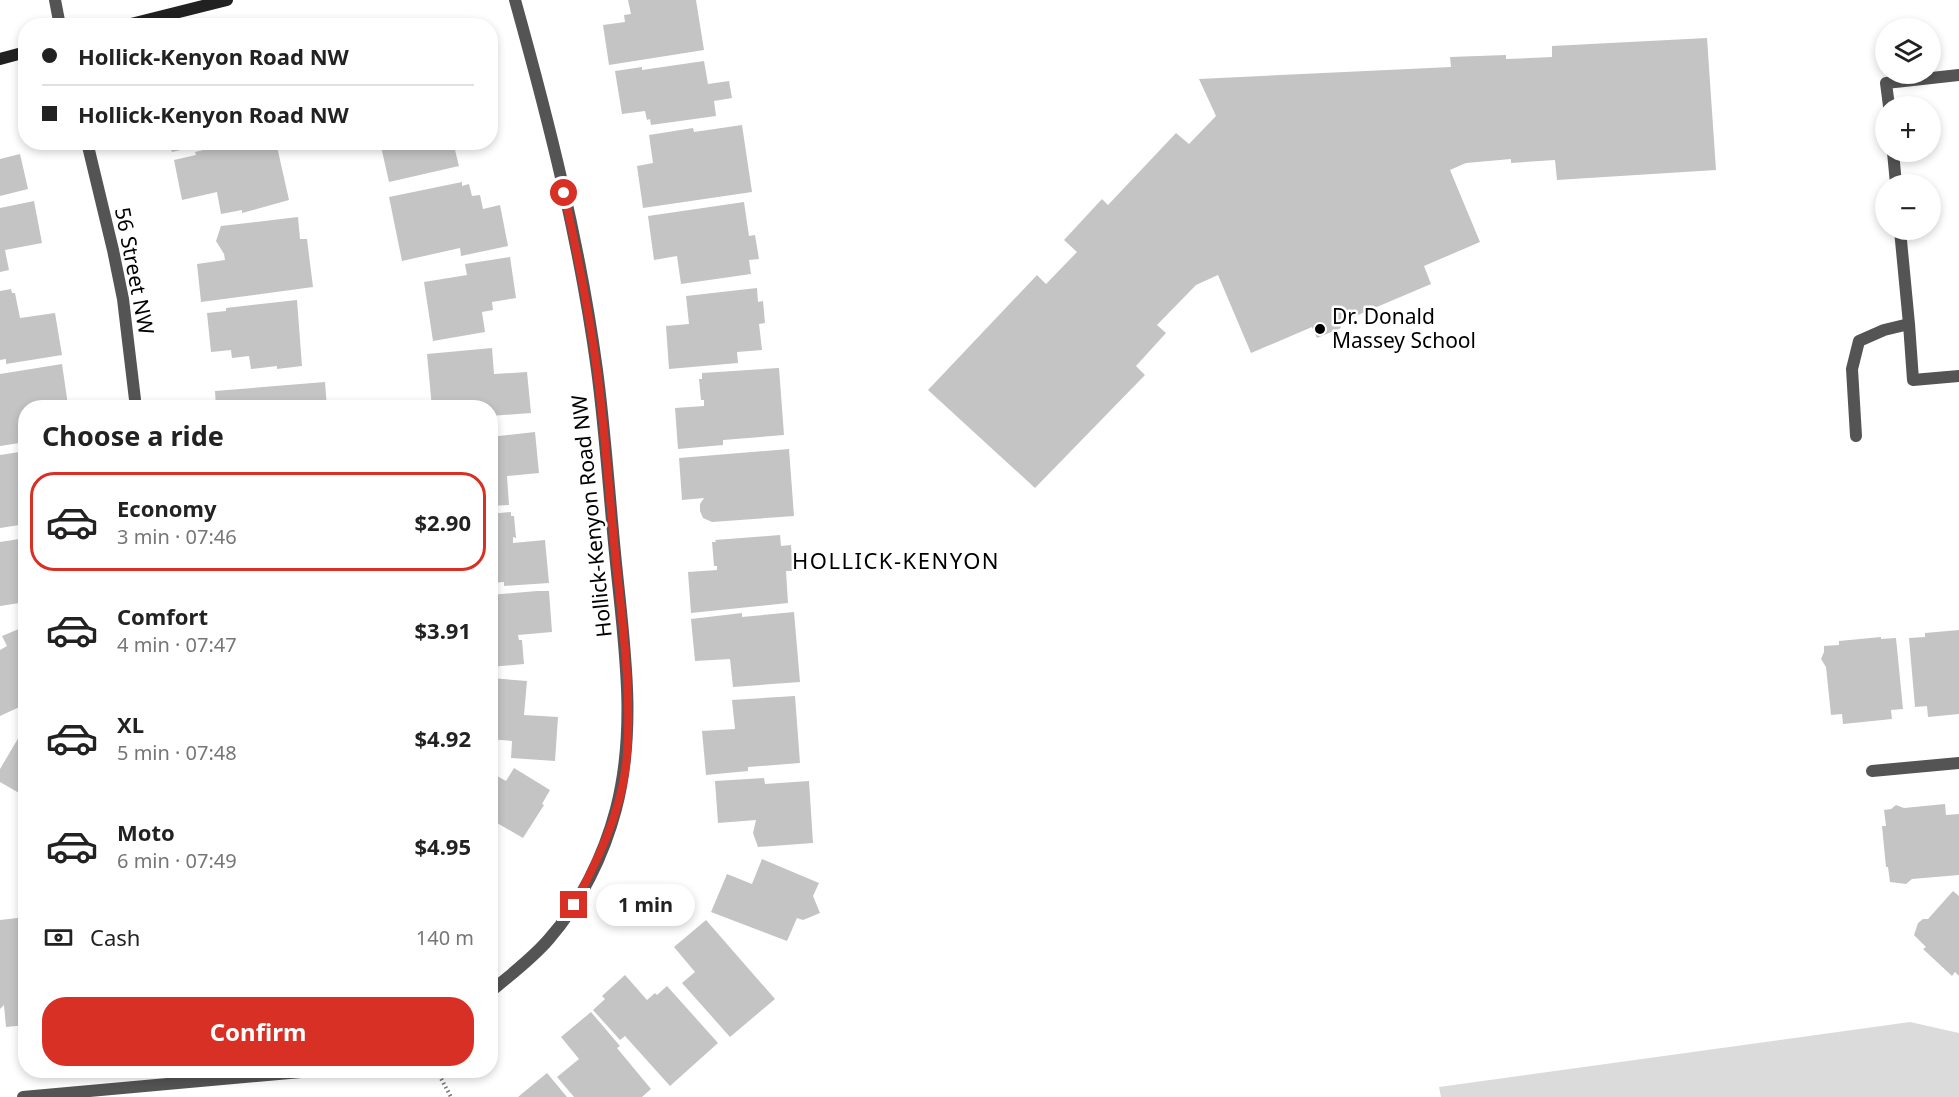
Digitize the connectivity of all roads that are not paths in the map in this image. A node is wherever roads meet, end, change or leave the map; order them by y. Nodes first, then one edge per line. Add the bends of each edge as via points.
1 (55, 0) edge
2 (227, 0) edge
3 (515, 0) edge
4 (58, 18) edge
5 (155, 18) edge
6 (18, 54) edge
7 (0, 59) edge
8 (1959, 75) edge
9 (1887, 96) edge
10 (89, 150) edge
11 (1901, 240) edge
12 (1909, 324) junction
13 (1959, 376) edge
14 (135, 400) edge
15 (1856, 436) dead end
16 (1959, 763) edge
17 (1872, 771) dead end
18 (498, 985) edge
19 (234, 1078) edge
20 (23, 1097) edge

1 - 4 street
2 - 5 street
3 - 18 street, Hollick-Kenyon Road NW via 546,111 591,331 624,643 628,723 626,766 594,868 549,940
6 - 7 street
8 - 9 street via 1886,83
10 - 14 street, 56 Street NW via 114,250
11 - 12 street
12 - 13 street via 1913,380
12 - 15 street via 1859,340 1852,369
16 - 17 street
19 - 20 street

